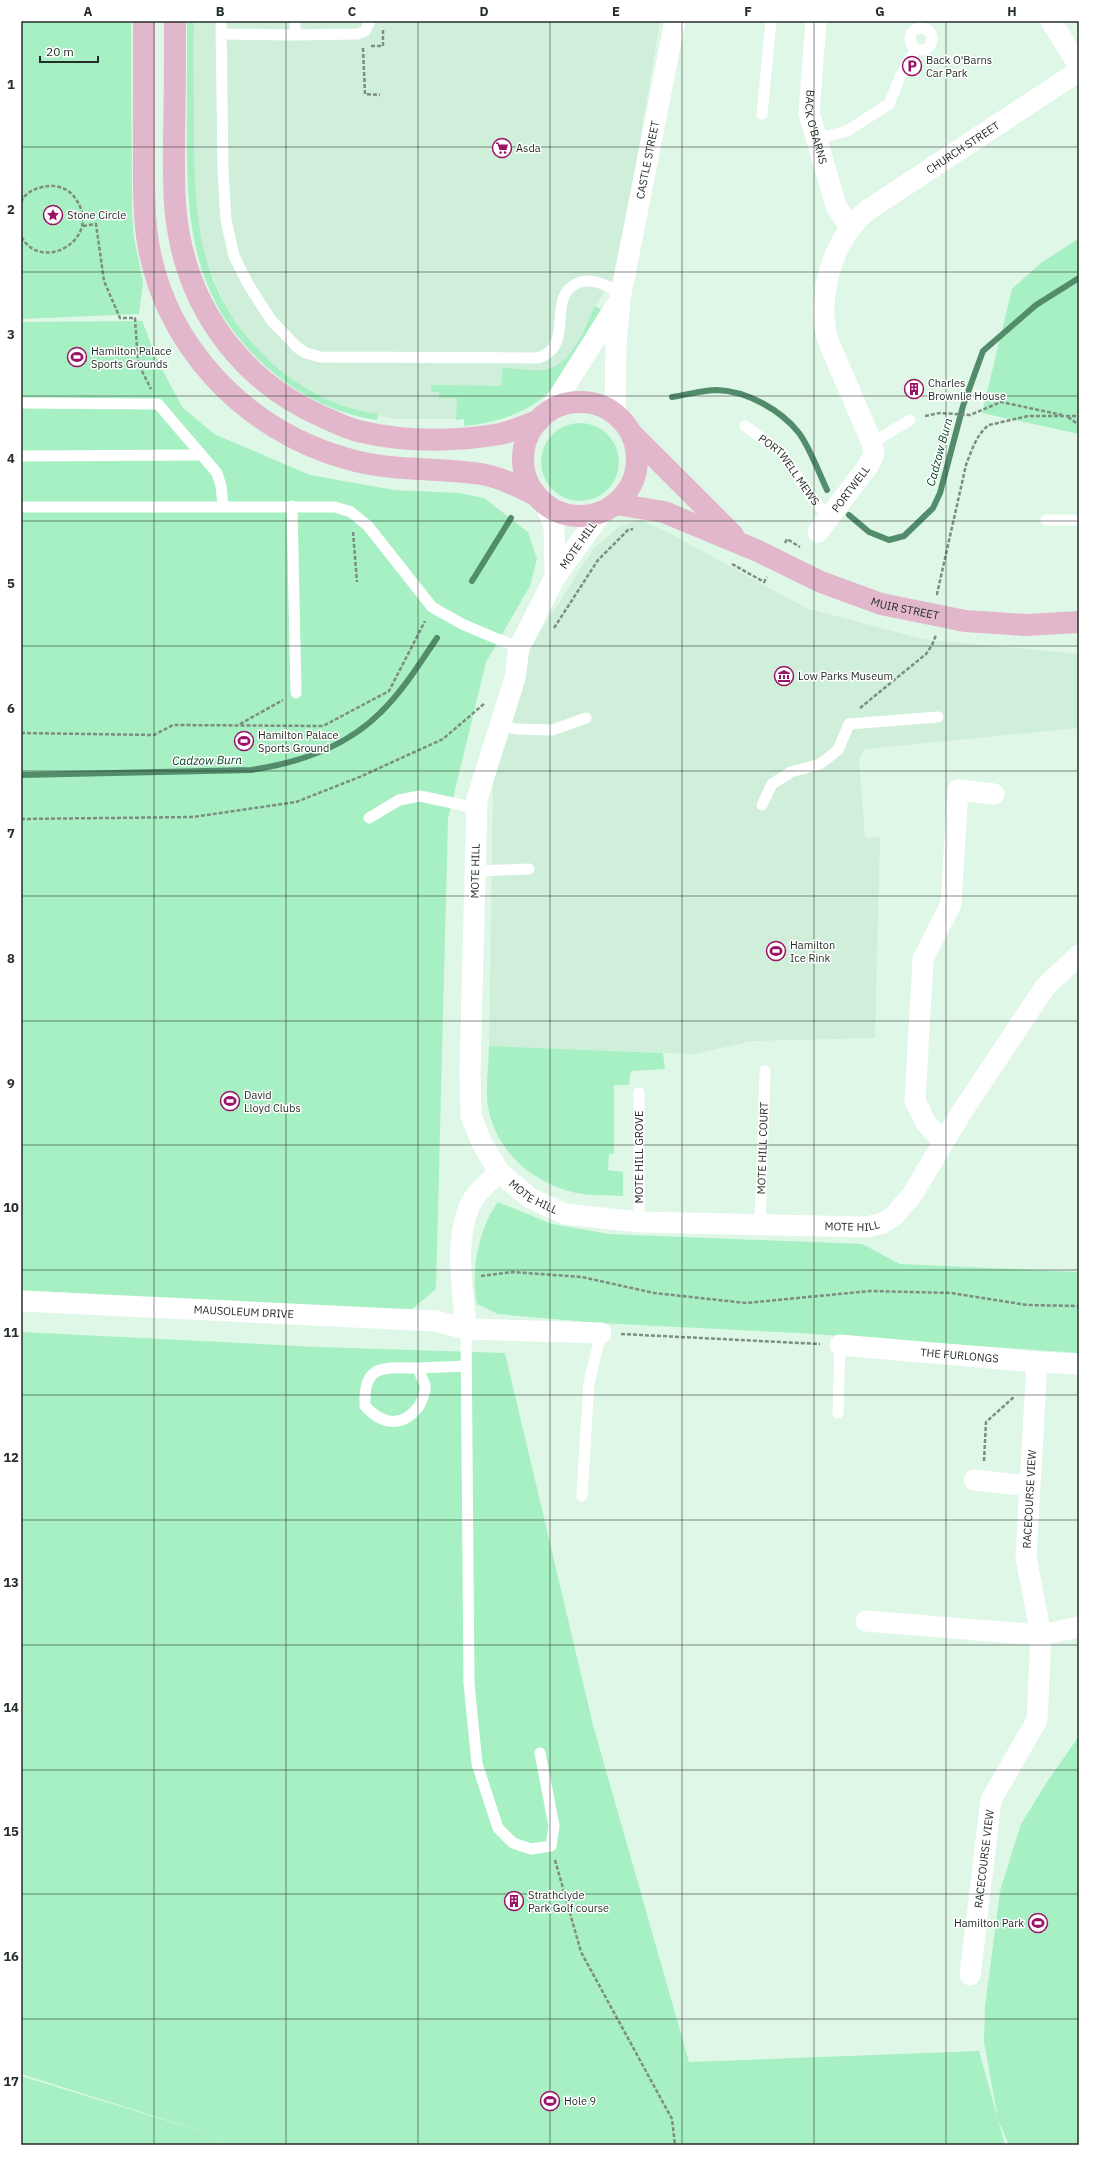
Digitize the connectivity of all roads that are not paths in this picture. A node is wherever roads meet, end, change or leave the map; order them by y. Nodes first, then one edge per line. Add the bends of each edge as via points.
1 (144, 21) edge
2 (175, 21) edge
3 (221, 21) edge
4 (295, 21) edge
5 (370, 21) edge
6 (675, 21) edge
7 (771, 21) edge
8 (816, 21) edge
9 (1051, 21) edge
10 (221, 34) junction
11 (295, 35) junction
12 (916, 50) dead end
13 (1079, 66) edge
14 (1079, 70) edge
15 (762, 114) dead end
16 (816, 140) junction
17 (850, 227) junction
18 (621, 296) junction
19 (21, 403) edge
20 (615, 414) junction
21 (544, 417) junction
22 (910, 420) road end
23 (745, 426) dead end
24 (631, 433) junction
25 (872, 443) junction
26 (201, 455) junction
27 (21, 456) edge
28 (541, 500) junction
29 (223, 506) junction
30 (292, 506) junction
31 (21, 507) edge
32 (609, 508) junction
33 (1046, 520) dead end
34 (1079, 520) edge
35 (824, 524) joint
36 (742, 544) junction
37 (555, 577) junction
38 (1079, 622) edge
39 (519, 648) junction
40 (296, 693) road end
41 (586, 718) dead end
42 (938, 718) dead end
43 (500, 725) junction
44 (994, 794) dead end
45 (762, 806) dead end
46 (476, 808) junction
47 (369, 818) dead end
48 (529, 869) dead end
49 (475, 871) junction
50 (1079, 955) edge
51 (765, 1071) dead end
52 (639, 1093) dead end
53 (943, 1142) junction
54 (499, 1172) junction
55 (639, 1222) junction
56 (760, 1225) junction
57 (21, 1301) edge
58 (466, 1329) junction
59 (601, 1333) joint
60 (840, 1345) joint
61 (1037, 1362) junction
62 (1079, 1364) edge
63 (466, 1366) junction
64 (418, 1368) junction
65 (838, 1413) dead end
66 (979, 1480) road end
67 (1030, 1486) junction
68 (582, 1496) dead end
69 (866, 1621) dead end
70 (1079, 1627) edge
71 (1041, 1635) junction
72 (540, 1753) dead end
73 (970, 1976) dead end

1 - 28 main road via 144,210 147,236 156,272 172,317 184,339 206,368 228,392 264,422 285,434 337,456 384,467 482,474
2 - 21 main road via 174,187 179,237 199,298 224,341 241,362 272,389 309,411 355,430 376,435 423,440 472,438 502,433
3 - 10 lane
4 - 11 lane
5 - 11 lane via 365,31 358,34
6 - 18 street, CASTLE STREET
7 - 15 lane
8 - 16 street, BACK O'BARNS via 809,108
9 - 13 street
10 - 11 lane
10 - 18 lane via 223,171 229,239 241,271 258,302 283,334 306,353 320,357 538,358 554,347 563,295 572,285 582,281 595,282
12 - 16 lane via 900,77 889,104 847,131
14 - 17 street, CHURCH STREET via 868,210
16 - 17 street, BACK O'BARNS via 836,206
17 - 25 street, CHURCH STREET via 833,260 826,292 824,318 826,336
18 - 20 street, CASTLE STREET via 616,346
18 - 21 street, CASTLE STREET
19 - 26 lane via 158,404
20 - 21 main road via 589,403 575,403 562,406
20 - 24 main road
21 - 28 main road via 531,432 524,458 525,471
22 - 25 lane
23 - 35 lane, PORTWELL MEWS via 781,452 821,509
24 - 32 main road via 636,445 636,471 629,489
24 - 36 main road, MUIR STREET via 657,462
25 - 35 street, PORTWELL via 874,454 871,462
26 - 27 lane
26 - 29 lane via 217,473
28 - 32 main road via 558,512 572,516 587,516
28 - 37 street, MOTE HILL via 554,527
29 - 30 lane
29 - 31 lane
30 - 39 lane via 335,507 351,512 368,526 436,610
30 - 40 lane
32 - 36 main road, MUIR STREET via 664,512
32 - 37 street, MOTE HILL
33 - 34 lane
36 - 38 main road, MUIR STREET via 810,578 859,597 907,611 940,617 1020,624
37 - 39 street, MOTE HILL
39 - 43 street, MOTE HILL via 515,678
41 - 43 lane via 552,730 516,729
42 - 45 lane via 849,724 838,750 820,764 791,772 772,784
43 - 46 street, MOTE HILL
44 - 53 street via 958,790 950,904 923,959 915,1101 926,1122
46 - 47 lane via 420,796 399,800
46 - 49 street, MOTE HILL
48 - 49 lane
49 - 54 street, MOTE HILL via 471,1116 482,1143
50 - 53 street, MOTE HILL via 1045,986
51 - 56 lane, MOTE HILL COURT
52 - 55 lane, MOTE HILL GROVE
53 - 56 street, MOTE HILL via 912,1195 894,1216 883,1223 867,1227
54 - 55 street, MOTE HILL via 530,1198 565,1214
54 - 58 street, MOTE HILL via 474,1198 465,1220 461,1247
55 - 56 street, MOTE HILL
57 - 58 street, MAUSOLEUM DRIVE via 436,1321
58 - 59 street
58 - 63 lane
59 - 68 lane via 590,1383
60 - 61 street, THE FURLONGS
60 - 65 lane
61 - 62 street, THE FURLONGS
61 - 67 street, RACECOURSE VIEW
63 - 64 lane
63 - 72 lane via 470,1683 478,1764 498,1828 513,1843 531,1850 551,1846 554,1826
64 - 64 lane via 425,1387 422,1401 411,1416 395,1422 375,1417 365,1406 364,1390 370,1376 381,1368
66 - 67 street
67 - 71 street, RACECOURSE VIEW via 1026,1557
69 - 71 street
70 - 71 street
71 - 73 street, RACECOURSE VIEW via 1037,1720 991,1800

